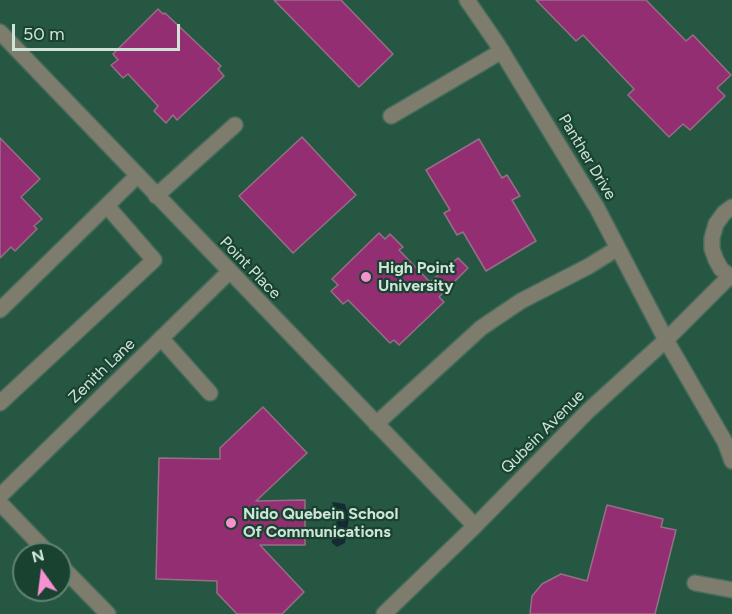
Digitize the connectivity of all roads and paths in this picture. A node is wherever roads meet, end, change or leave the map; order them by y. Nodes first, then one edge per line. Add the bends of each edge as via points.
1 (467, 0) edge
2 (0, 32) edge
3 (502, 51) junction
4 (391, 116) dead end
5 (235, 124) dead end
6 (137, 176) junction
7 (156, 196) junction
8 (107, 206) junction
9 (732, 207) edge
10 (618, 248) junction
11 (229, 272) junction
12 (731, 277) edge
13 (0, 310) edge
14 (161, 338) junction
15 (666, 340) junction
16 (210, 393) dead end
17 (0, 403) edge
18 (376, 424) junction
19 (732, 460) edge
20 (0, 496) edge
21 (0, 503) edge
22 (475, 526) junction
23 (37, 542) edge
24 (72, 577) edge
25 (695, 583) dead end
26 (732, 590) edge
27 (108, 614) edge
28 (384, 614) edge

1 - 3 street, Panther Drive
2 - 6 street, Point Place
3 - 4 street
3 - 10 street, Panther Drive
5 - 7 street
6 - 7 street, Point Place
6 - 8 street
7 - 11 street, Point Place
8 - 13 street
8 - 17 street via 154,260
9 - 12 street, Qubein Avenue via 716,224 712,238 716,260
10 - 15 street, Panther Drive
10 - 18 street via 521,301 481,328
11 - 14 street, Zenith Lane
11 - 18 street, Point Place
12 - 15 street, Qubein Avenue
14 - 16 street
14 - 20 street, Zenith Lane
15 - 19 street, Panther Drive via 717,426
15 - 22 street, Qubein Avenue via 588,411
18 - 22 street, Point Place
21 - 23 street
22 - 28 street, Qubein Avenue
24 - 27 street
25 - 26 street

